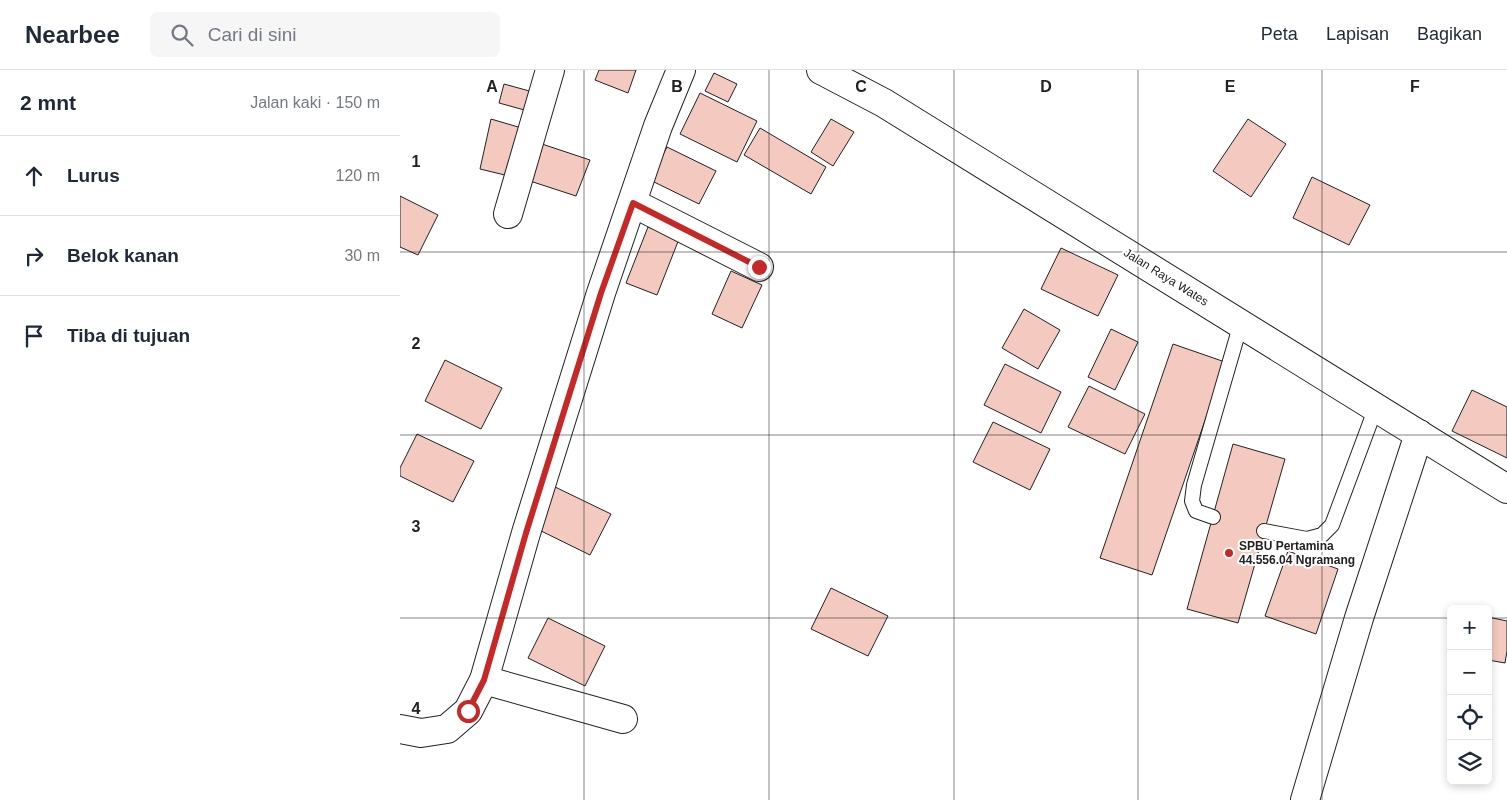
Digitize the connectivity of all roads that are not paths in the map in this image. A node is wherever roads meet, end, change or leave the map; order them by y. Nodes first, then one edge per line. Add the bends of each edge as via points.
1 (550, 70) edge
2 (681, 70) edge
3 (821, 70) edge
4 (633, 203) junction
5 (508, 214) dead end
6 (759, 267) dead end
7 (1241, 323) junction
8 (1376, 407) junction
9 (1419, 434) junction
10 (1507, 489) edge
11 (1213, 517) dead end
12 (1264, 531) dead end
13 (484, 680) junction
14 (623, 719) dead end
15 (400, 729) edge
16 (1305, 800) edge

1 - 5 main road
2 - 4 main road via 658,126
3 - 7 main road, Jalan Raya Wates via 884,103
4 - 6 main road
4 - 13 main road via 601,293 526,533
7 - 8 main road, Jalan Raya Wates
7 - 11 lane via 1194,485 1192,501 1196,511
8 - 9 main road, Jalan Raya Wates
8 - 12 lane via 1332,525 1322,535 1308,539
9 - 10 main road, Jalan Raya Wates
9 - 16 main road via 1359,618
13 - 14 main road
13 - 15 main road via 468,711 447,729 421,733

